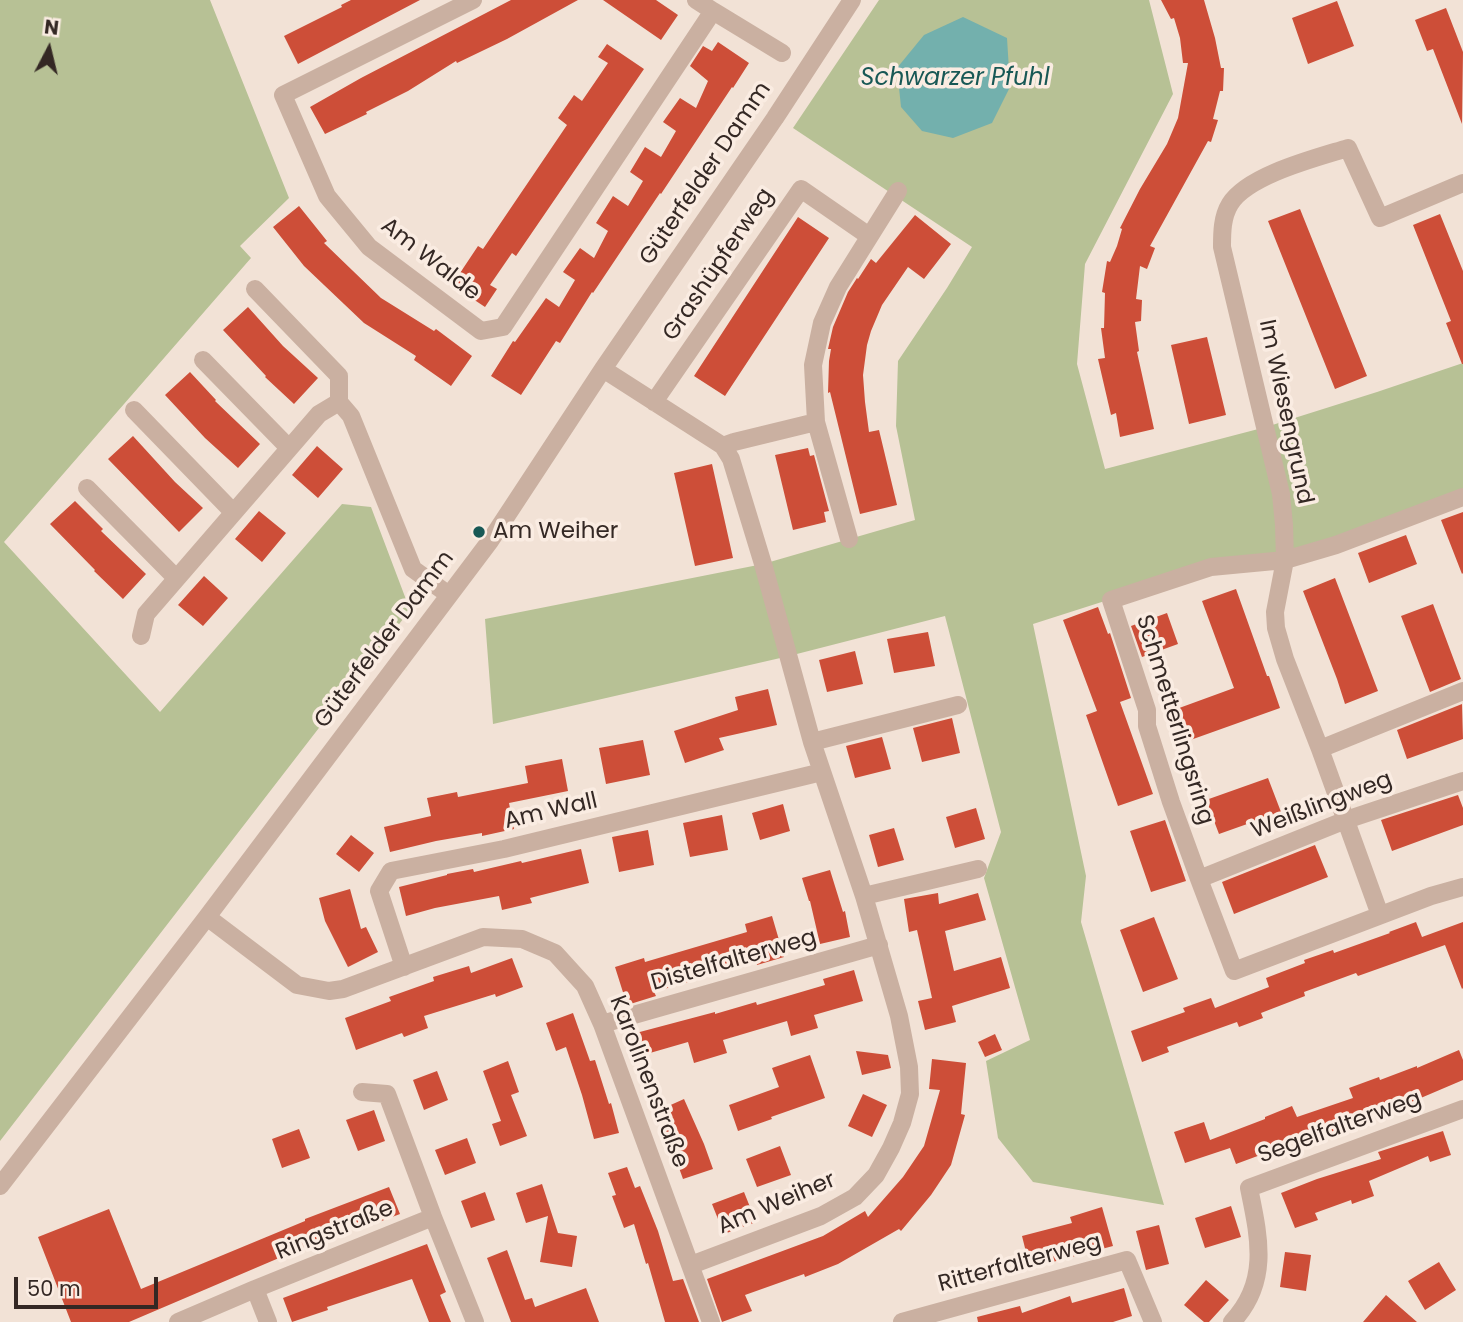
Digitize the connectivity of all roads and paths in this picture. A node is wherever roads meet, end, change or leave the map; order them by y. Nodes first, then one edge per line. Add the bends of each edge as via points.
1 (473, 0) edge
2 (696, 0) edge
3 (852, 0) edge
4 (713, 11) junction
5 (782, 53) dead end
6 (1463, 183) edge
7 (898, 191) dead end
8 (869, 236) junction
9 (255, 289) dead end
10 (203, 360) dead end
11 (603, 369) junction
12 (339, 402) junction
13 (654, 402) junction
14 (134, 410) dead end
15 (817, 422) junction
16 (723, 446) junction
17 (289, 448) junction
18 (87, 488) dead end
19 (1463, 497) edge
20 (233, 512) junction
21 (849, 539) dead end
22 (1284, 560) junction
23 (176, 578) junction
24 (449, 595) junction
25 (141, 635) dead end
26 (1463, 691) edge
27 (958, 705) dead end
28 (812, 742) junction
29 (1320, 749) junction
30 (822, 772) junction
31 (1463, 781) edge
32 (1346, 820) junction
33 (978, 869) dead end
34 (1199, 880) junction
35 (1463, 887) edge
36 (864, 896) junction
37 (1380, 915) junction
38 (207, 916) junction
39 (879, 945) junction
40 (404, 967) junction
41 (602, 1024) junction
42 (362, 1092) dead end
43 (1463, 1109) edge
44 (0, 1186) edge
45 (433, 1217) junction
46 (691, 1265) junction
47 (255, 1289) junction
48 (178, 1322) edge
49 (268, 1322) edge
50 (475, 1322) edge
51 (711, 1322) edge
52 (902, 1322) edge
53 (1153, 1322) edge
54 (1232, 1322) edge

1 - 4 street, Am Walde via 284,95 327,196 369,247 481,331 503,327
2 - 4 street
3 - 11 street, Güterfelder Damm
4 - 5 street
6 - 22 street, Im Wiesengrund via 1380,218 1348,148 1251,183 1228,206 1222,247 1281,494
7 - 8 street
8 - 13 street, Grashüpferweg via 801,189
8 - 15 street via 822,323 813,365
9 - 12 street via 339,376
10 - 17 street
11 - 13 street
11 - 24 street, Güterfelder Damm
12 - 17 street via 319,414
12 - 24 street via 351,416 413,569
13 - 16 street
14 - 20 street
15 - 16 street
15 - 21 street
16 - 28 street, Am Weiher via 763,564
17 - 20 street
18 - 23 street
19 - 22 street, Schmetterlingsring
20 - 23 street
22 - 29 street, Im Wiesengrund via 1276,628
22 - 34 street, Schmetterlingsring via 1211,567 1111,600
23 - 25 street via 146,614
24 - 38 street, Güterfelder Damm
26 - 29 street
27 - 28 street
28 - 30 street, Am Weiher
29 - 32 street, Im Wiesengrund
30 - 36 street, Am Weiher
30 - 40 street, Am Wall via 504,849 391,871 379,891
31 - 32 street, Weißlingweg
32 - 34 street, Weißlingweg
32 - 37 street, Im Wiesengrund
33 - 36 street
34 - 37 street, Schmetterlingsring via 1234,971
35 - 37 street, Schmetterlingsring
36 - 39 street, Am Weiher
38 - 40 street, Karolinenstraße via 297,985 344,989
38 - 44 street, Güterfelder Damm
39 - 41 street, Distelfalterweg
39 - 46 street, Am Weiher via 905,1042 910,1094 902,1123 876,1175 855,1198 821,1216
40 - 41 street, Karolinenstraße via 483,937 522,939 555,953 585,986
41 - 46 street, Karolinenstraße
42 - 45 street, Ringstraße via 387,1094
43 - 54 street, Segelfalterweg via 1249,1188 1258,1229 1259,1270 1245,1309
45 - 47 street, Ringstraße
45 - 50 street, Ringstraße
46 - 51 street, Karolinenstraße
47 - 48 street, Ringstraße
47 - 49 street
52 - 53 street, Ritterfalterweg via 1127,1260

